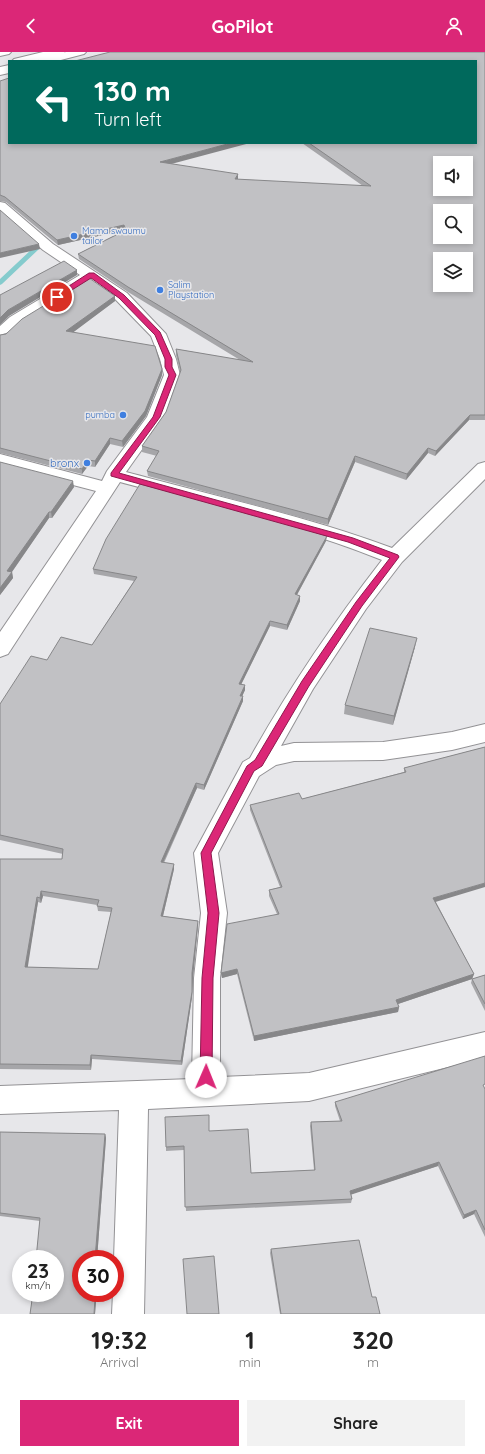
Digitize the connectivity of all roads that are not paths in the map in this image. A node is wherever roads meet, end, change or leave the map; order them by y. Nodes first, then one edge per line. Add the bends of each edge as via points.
1 (5, 52) edge
2 (59, 52) edge
3 (80, 52) edge
4 (0, 53) edge
5 (23, 60) edge
6 (47, 60) edge
7 (0, 206) edge
8 (91, 275) junction
9 (0, 335) edge
10 (0, 460) edge
11 (485, 468) edge
12 (111, 481) junction
13 (395, 557) junction
14 (0, 649) edge
15 (485, 733) edge
16 (258, 763) junction
17 (485, 1045) edge
18 (206, 1091) junction
19 (134, 1096) junction
20 (0, 1100) edge
21 (128, 1314) edge

1 - 4 main road
2 - 5 main road
3 - 6 main road
7 - 8 main road via 48,247
8 - 9 main road via 16,320
8 - 12 main road via 121,296 158,334 172,375 156,417
10 - 12 main road
11 - 13 main road
12 - 13 main road via 342,538
12 - 14 main road
13 - 16 main road via 305,683
15 - 16 main road via 452,741 383,751 278,754
16 - 18 main road via 251,769 206,853 214,913 207,978
17 - 18 main road via 308,1088
18 - 19 main road
19 - 20 main road
19 - 21 main road

